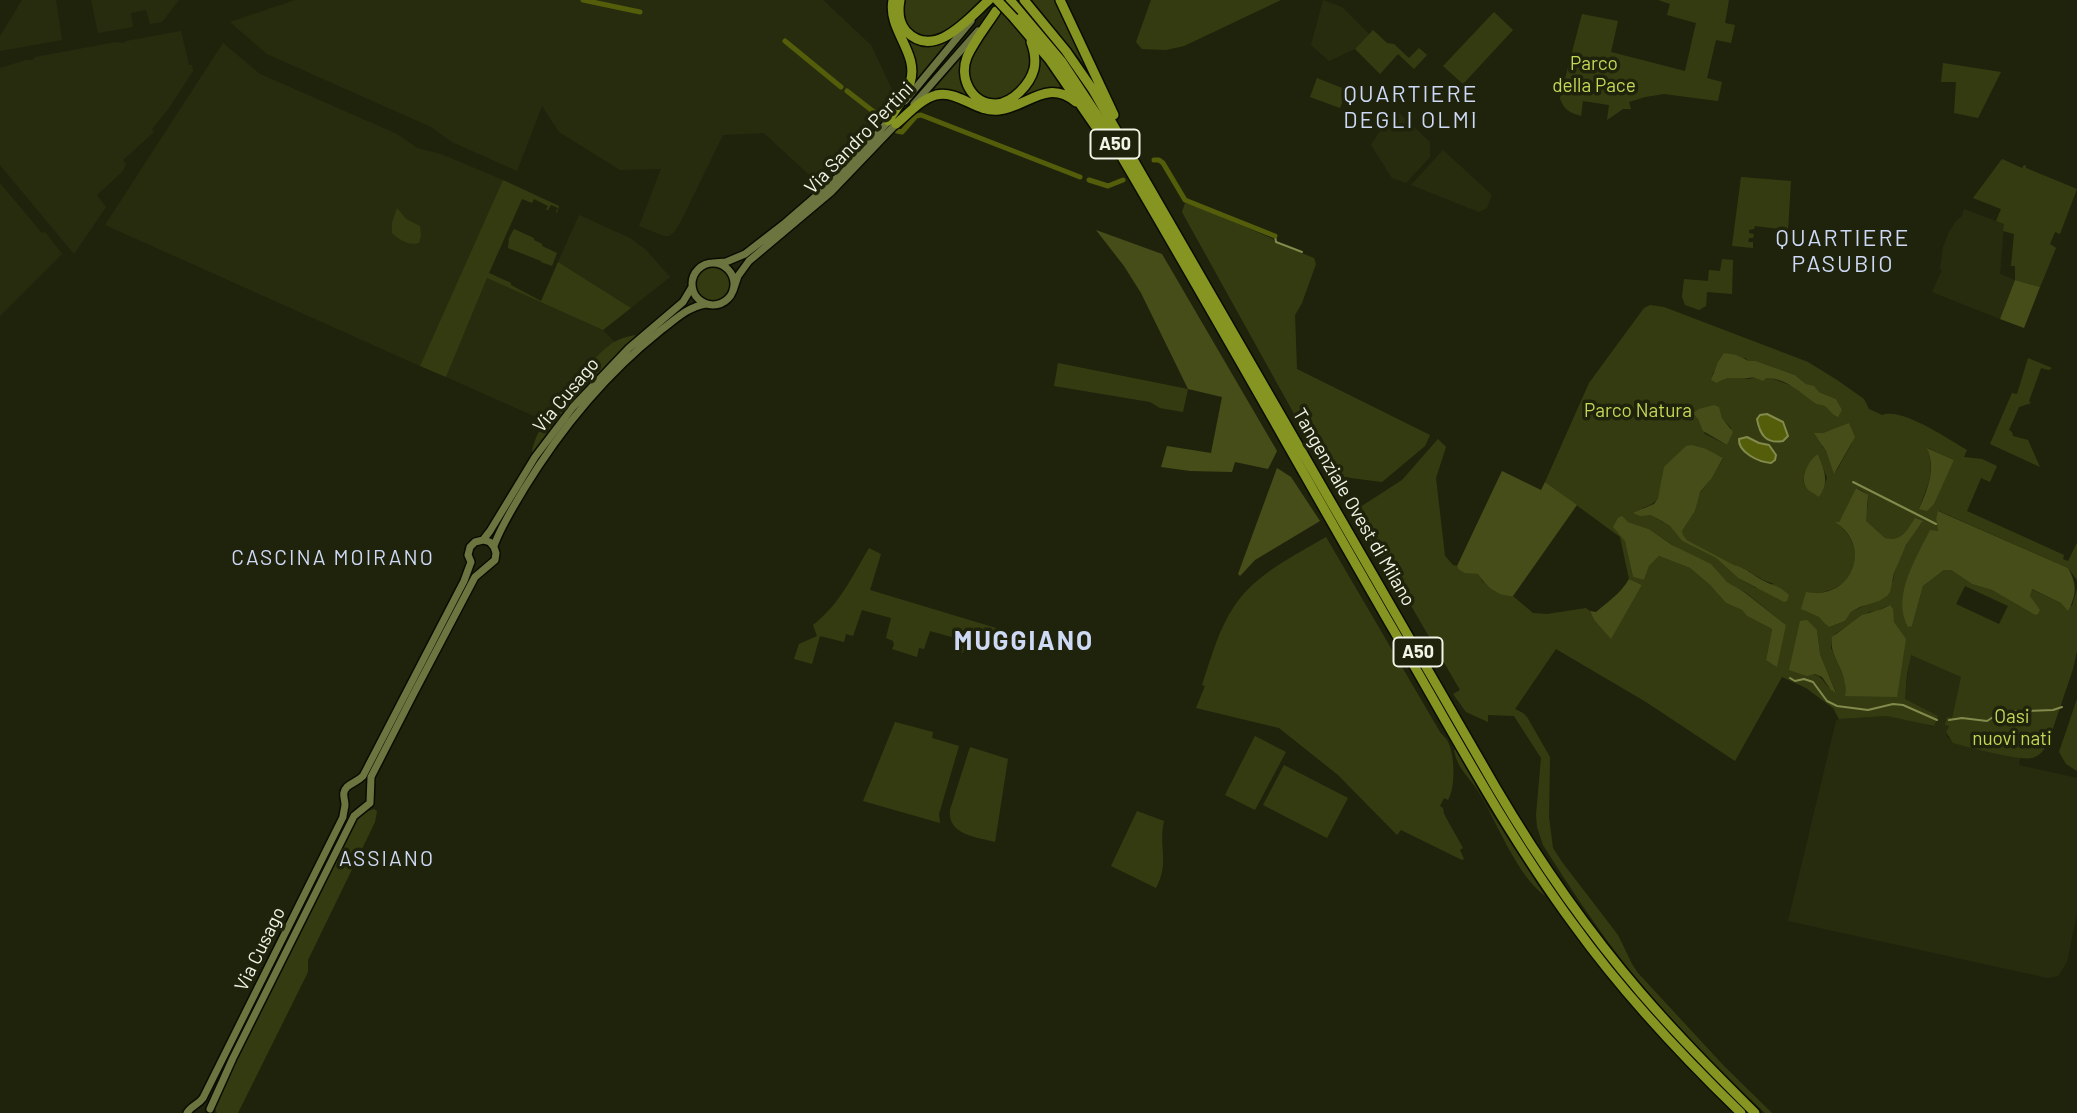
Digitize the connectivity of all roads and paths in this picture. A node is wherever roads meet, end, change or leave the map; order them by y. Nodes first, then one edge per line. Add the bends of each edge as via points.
1 (893, 0) edge
2 (900, 0) edge
3 (989, 0) edge
4 (997, 0) edge
5 (1008, 0) edge
6 (1061, 0) edge
7 (1021, 8) edge
8 (996, 11) junction
9 (1027, 34) junction
10 (1068, 70) junction
11 (1086, 94) junction
12 (892, 123) junction
13 (1142, 193) junction
14 (713, 263) junction
15 (692, 288) junction
16 (733, 291) junction
17 (706, 304) junction
18 (483, 540) junction
19 (494, 546) junction
20 (471, 562) junction
21 (485, 568) junction
22 (356, 783) junction
23 (369, 790) junction
24 (346, 806) junction
25 (358, 811) junction
26 (199, 1105) junction
27 (211, 1111) edge
28 (187, 1113) edge
29 (1741, 1113) edge
30 (1755, 1113) edge

1 - 12 highway via 892,17 910,58 912,77
2 - 3 highway via 903,28 915,38 929,41 950,34
3 - 12 main road, Via Sandro Pertini
4 - 7 highway, bridge
5 - 7 highway, Tangenziale Ovest di Milano / A50
5 - 8 main road, Via Sandro Pertini
6 - 11 highway via 1087,59
7 - 9 highway
7 - 10 highway, Tangenziale Ovest di Milano / A50
8 - 9 highway via 965,66 966,84 978,98 997,104 1023,89 1035,59
8 - 12 main road, Via Sandro Pertini
9 - 10 highway
10 - 11 highway, Tangenziale Ovest di Milano / A50
11 - 12 highway via 1050,92 999,110 948,94 936,95
11 - 13 highway, Tangenziale Ovest di Milano / A50
11 - 13 highway via 1086,113
11 - 30 highway, Tangenziale Ovest di Milano / A50 via 1132,155 1541,861 1641,993
12 - 14 main road, Via Sandro Pertini via 785,223 745,254
12 - 16 main road, Via Sandro Pertini via 831,192 748,261
13 - 29 highway, Tangenziale Ovest di Milano / A50 via 1532,866 1622,986
14 - 15 main road via 696,271
14 - 16 main road via 731,273
15 - 17 main road
15 - 18 main road, Via Cusago via 683,302 629,348 573,407
16 - 17 main road via 723,303
17 - 19 main road, Via Cusago via 692,307 654,336 594,394 533,475
18 - 19 main road
18 - 20 main road, Via Cusago via 469,548
19 - 21 main road, Via Cusago via 495,560
20 - 21 main road
20 - 22 main road, Via Cusago
21 - 23 main road, Via Cusago via 471,584 413,695 371,777
22 - 23 main road
22 - 24 main road, Via Cusago via 344,791
23 - 25 main road, Via Cusago via 370,803
24 - 25 main road
24 - 26 main road, Via Cusago
25 - 27 main road, Via Cusago via 212,1100
26 - 27 main road, Via Cusago
26 - 28 main road, Via Cusago

